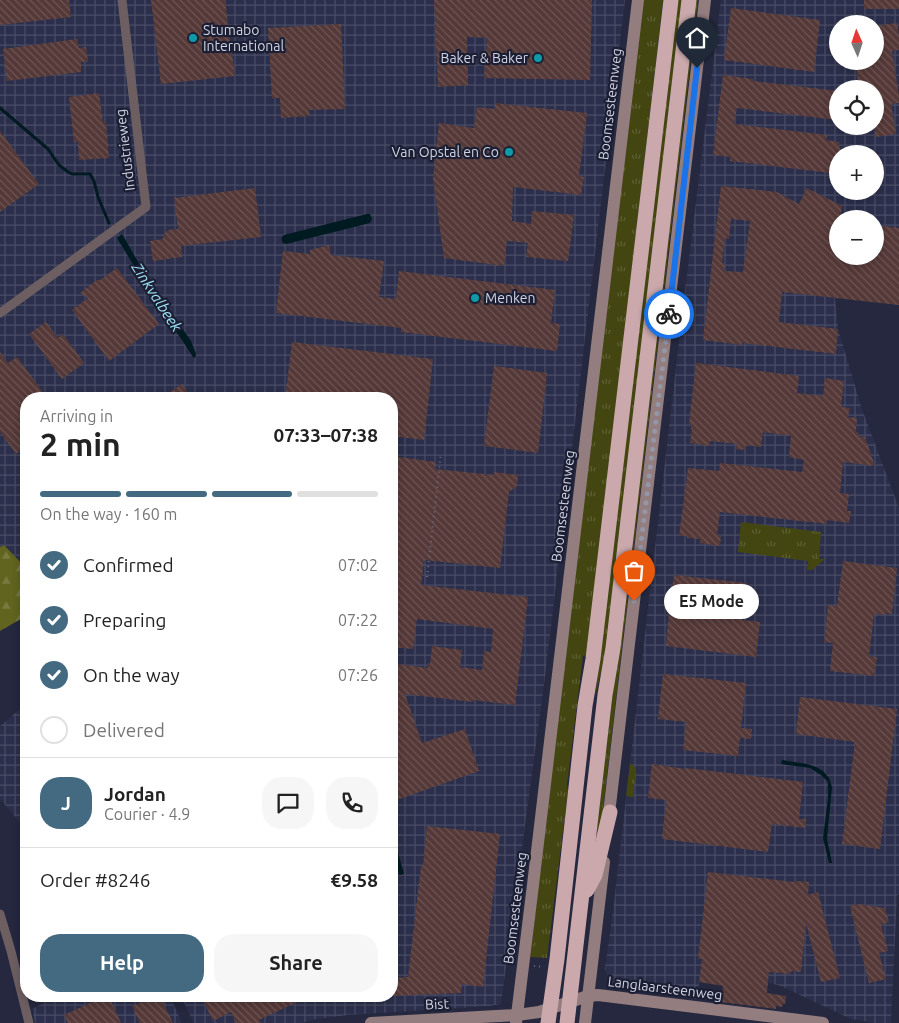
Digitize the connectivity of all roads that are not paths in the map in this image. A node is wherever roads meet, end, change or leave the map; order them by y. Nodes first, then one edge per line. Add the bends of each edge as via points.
1 (122, 0) edge
2 (638, 0) edge
3 (671, 0) edge
4 (689, 0) edge
5 (705, 0) edge
6 (0, 314) edge
7 (610, 812) junction
8 (581, 901) junction
9 (0, 914) edge
10 (20, 987) edge
11 (588, 996) junction
12 (24, 1002) edge
13 (569, 1003) junction
14 (549, 1016) edge
15 (513, 1018) edge
16 (29, 1023) edge
17 (371, 1023) edge
18 (566, 1023) edge
19 (585, 1023) edge
20 (822, 1023) edge

1 - 6 street, Industrieweg via 146,207
2 - 15 main road, Boomsesteenweg via 534,885
3 - 14 highway
4 - 8 highway
5 - 7 main road
7 - 8 highway via 595,876
7 - 11 main road
8 - 13 highway
9 - 10 street
11 - 13 main road, Langlaarsteenweg
11 - 19 main road
11 - 20 main road, Langlaarsteenweg
12 - 16 street
13 - 14 main road, Langlaarsteenweg
13 - 18 highway
14 - 15 main road, Langlaarsteenweg via 539,1012
15 - 17 main road, Bist

